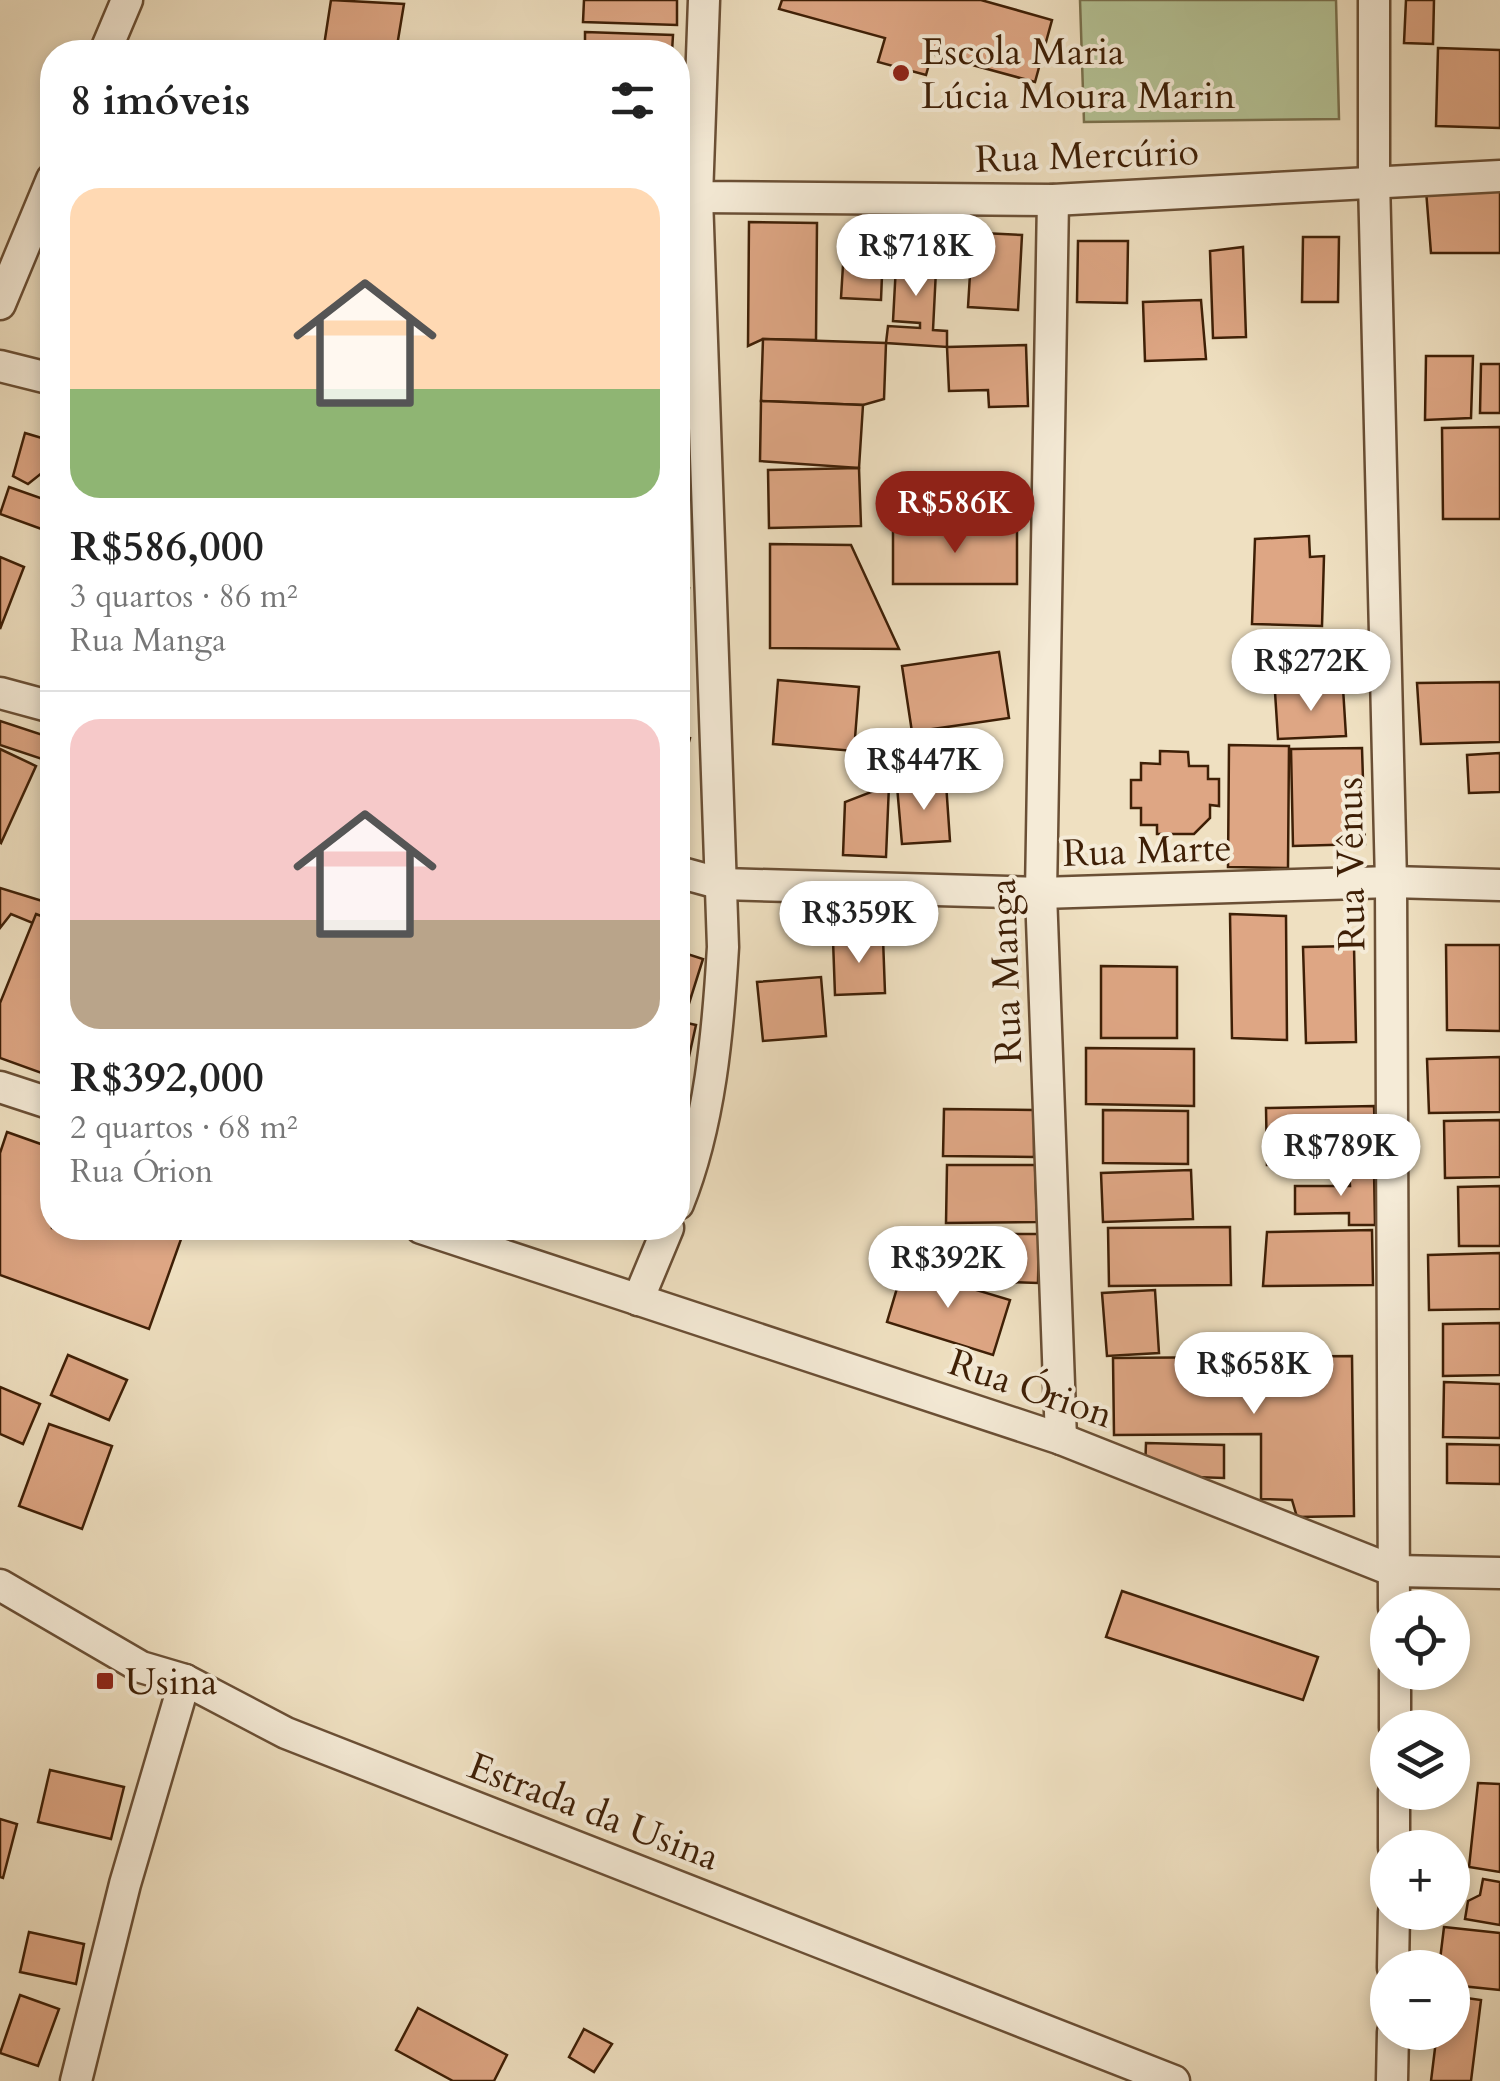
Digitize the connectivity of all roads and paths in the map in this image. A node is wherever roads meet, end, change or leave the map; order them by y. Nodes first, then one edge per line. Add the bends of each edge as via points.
1 (127, 0) edge
2 (704, 0) edge
3 (1374, 0) edge
4 (110, 40) edge
5 (690, 161) edge
6 (1500, 176) edge
7 (1374, 180) junction
8 (690, 195) edge
9 (1052, 200) junction
10 (40, 208) edge
11 (0, 304) edge
12 (0, 366) edge
13 (40, 376) edge
14 (690, 399) edge
15 (692, 535) edge
16 (0, 693) edge
17 (40, 704) edge
18 (690, 875) edge
19 (1391, 882) junction
20 (722, 884) junction
21 (1500, 885) edge
22 (1041, 894) junction
23 (0, 1087) edge
24 (40, 1100) edge
25 (690, 1160) edge
26 (457, 1240) edge
27 (663, 1240) edge
28 (638, 1300) junction
29 (1061, 1438) junction
30 (1394, 1570) junction
31 (1500, 1573) edge
32 (0, 1585) edge
33 (1394, 1590) edge
34 (186, 1680) junction
35 (1393, 2050) edge
36 (76, 2081) edge
37 (1174, 2081) edge
38 (1392, 2081) edge

1 - 4 street
2 - 5 street
3 - 7 street, Rua Vênus
6 - 7 street, Rua Mercúrio
7 - 9 street, Rua Mercúrio
7 - 19 street, Rua Vênus
8 - 9 street, Rua Mercúrio
9 - 22 street, Rua Manga
10 - 11 street
12 - 13 street
14 - 15 street
15 - 20 street
16 - 17 street
18 - 20 street, Rua Marte
19 - 21 street, Rua Marte
19 - 22 street, Rua Marte
19 - 30 street, Rua Vênus
20 - 22 street, Rua Marte
20 - 25 street via 720,1012
22 - 29 street, Rua Manga
23 - 24 street
26 - 28 street, Rua Órion
27 - 28 street
28 - 29 street, Rua Órion
29 - 30 street, Rua Órion
30 - 31 street, Rua Órion
30 - 33 street, Rua Vênus
32 - 34 street, Estrada da Usina via 141,1667
34 - 36 street via 124,1884
34 - 37 street, Estrada da Usina via 286,1733
35 - 38 street

